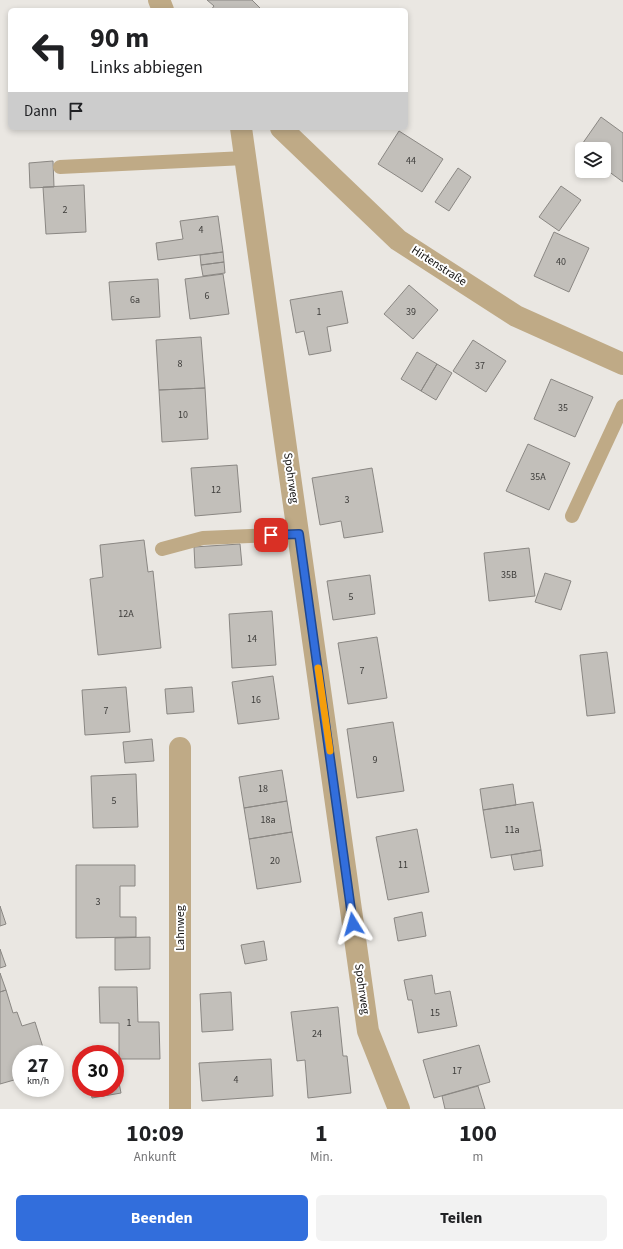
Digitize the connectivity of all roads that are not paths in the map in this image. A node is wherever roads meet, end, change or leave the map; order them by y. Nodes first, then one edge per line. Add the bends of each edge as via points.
1 (241, 130) edge
2 (283, 130) edge
3 (246, 158) junction
4 (60, 167) dead end
5 (623, 364) edge
6 (623, 406) edge
7 (572, 516) dead end
8 (299, 534) junction
9 (162, 549) dead end
10 (180, 748) dead end
11 (180, 1109) edge
12 (399, 1109) edge

1 - 3 street, Spohrweg
2 - 5 street, Hirtenstraße via 398,240 516,316
3 - 4 lane
3 - 8 street, Spohrweg
6 - 7 lane
8 - 9 lane via 203,538
8 - 12 street, Spohrweg via 368,1031
10 - 11 street, Lahnweg

